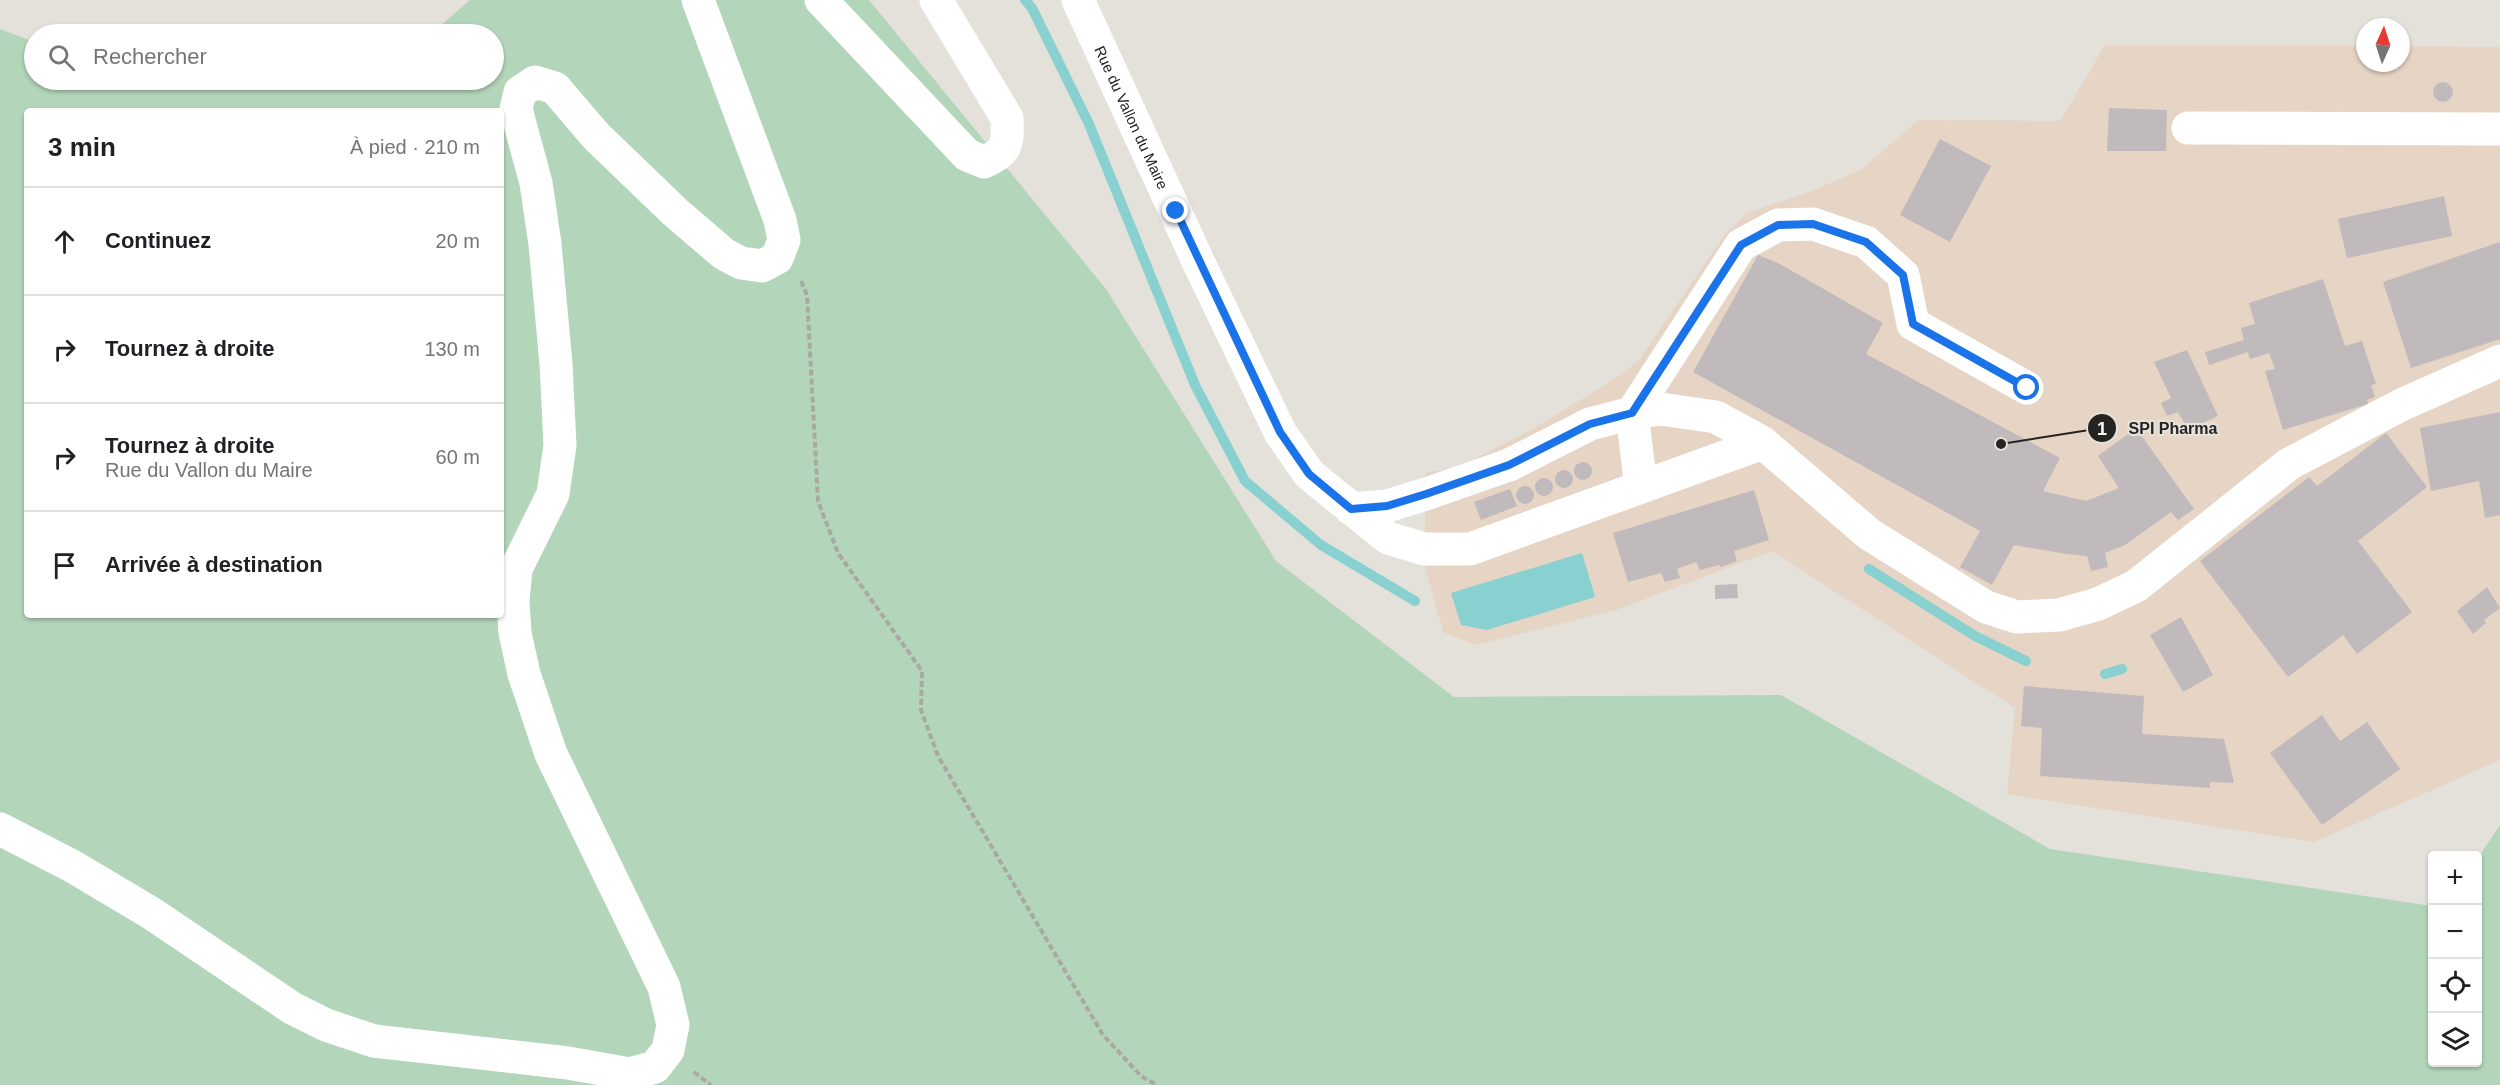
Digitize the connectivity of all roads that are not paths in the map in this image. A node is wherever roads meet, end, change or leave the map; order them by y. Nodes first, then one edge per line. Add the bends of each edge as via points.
1 (698, 0) edge
2 (820, 0) edge
3 (936, 0) edge
4 (1078, 0) edge
5 (2188, 128) dead end
6 (2500, 129) edge
7 (2500, 361) edge
8 (2027, 388) dead end
9 (1632, 413) junction
10 (1763, 442) junction
11 (1641, 487) junction
12 (1351, 509) junction
13 (0, 829) edge

1 - 13 street via 780,220 784,240 777,258 762,266 741,263 724,254 596,136 555,88 535,82 520,92 516,109 536,183 545,244 560,445 553,494 516,569 515,633 524,674 551,754 664,987 673,1025 668,1050 655,1067 630,1074 568,1063 425,1048 374,1041 326,1025 261,989 151,912
2 - 3 street via 967,155 984,162 999,156 1008,140 1007,118
4 - 12 street, Rue du Vallon du Maire via 1280,432 1309,474
5 - 6 street
7 - 10 street via 2401,405 2289,464 2136,586 2098,604 2060,615 2017,617 1986,607 1869,534
8 - 9 street via 1913,324 1903,275 1866,242 1813,224 1778,225 1741,245
9 - 10 street via 1661,409 1716,417
9 - 11 street
9 - 12 street via 1590,424 1509,465 1426,494 1387,506
10 - 11 street, Rue du Vallon du Maire
11 - 12 street, Rue du Vallon du Maire via 1470,549 1425,549 1388,538

